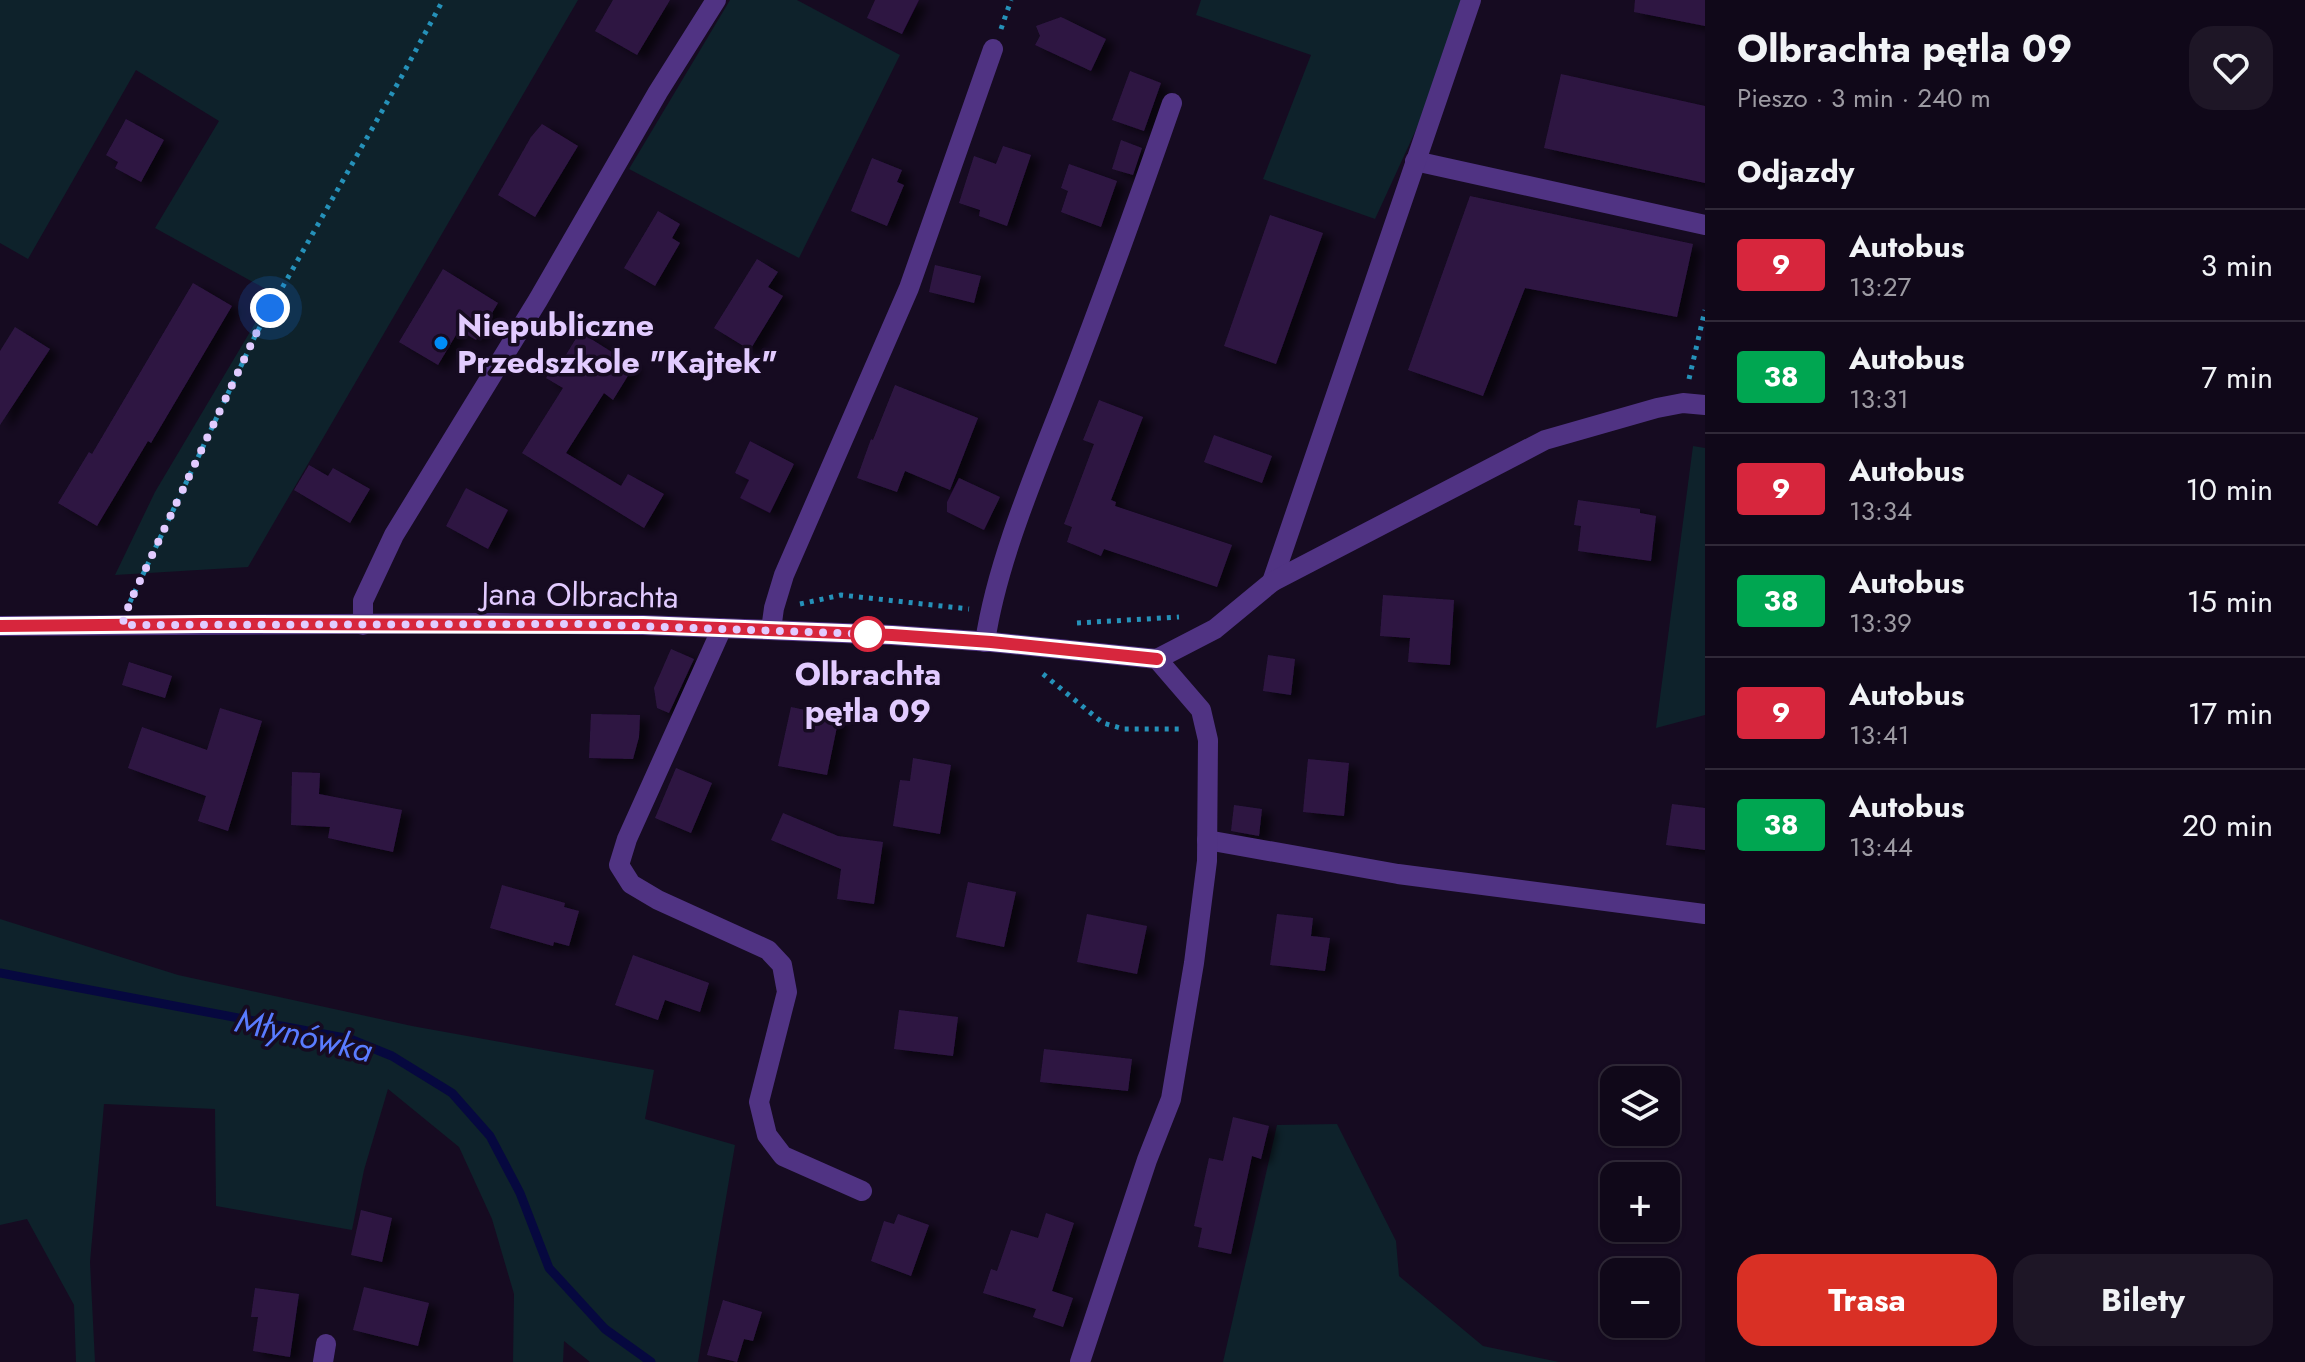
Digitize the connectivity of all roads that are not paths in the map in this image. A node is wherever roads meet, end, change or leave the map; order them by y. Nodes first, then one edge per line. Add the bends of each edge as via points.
1 (716, 0) edge
2 (1471, 0) edge
3 (993, 49) dead end
4 (1172, 103) dead end
5 (1415, 161) junction
6 (1705, 225) edge
7 (1705, 405) edge
8 (1272, 582) junction
9 (363, 625) junction
10 (0, 626) edge
11 (722, 628) junction
12 (771, 630) junction
13 (985, 642) junction
14 (1157, 659) junction
15 (1207, 840) junction
16 (1705, 914) edge
17 (862, 1191) dead end
18 (1080, 1362) edge

1 - 9 street via 394,535 363,601
2 - 5 street
3 - 12 street via 909,288 784,575
4 - 13 street via 1026,497
5 - 6 street
5 - 8 street
7 - 8 street via 1657,408 1545,440
8 - 14 street via 1215,629
9 - 10 street, Jana Olbrachta
9 - 11 street, Jana Olbrachta
11 - 12 street, Jana Olbrachta
11 - 17 street via 619,865 631,884 768,950 782,965 787,992 759,1102 767,1135 783,1156
12 - 13 street, Jana Olbrachta
13 - 14 street, Jana Olbrachta
14 - 15 street via 1201,710 1208,740
15 - 16 street via 1398,874
15 - 18 street via 1194,963 1171,1099

